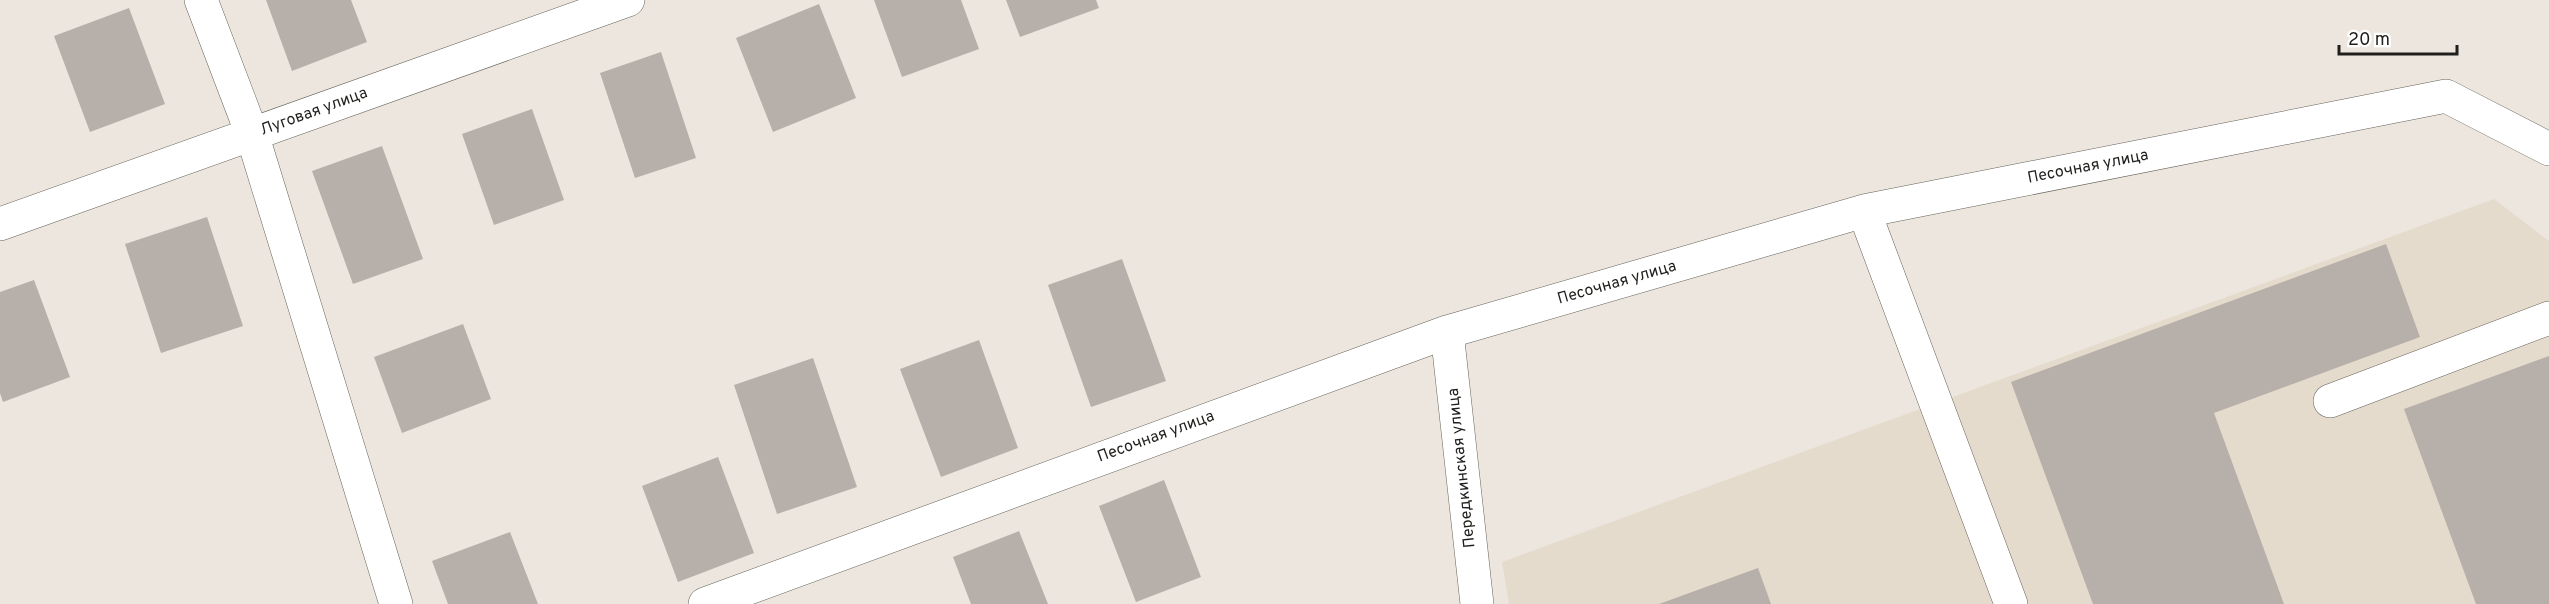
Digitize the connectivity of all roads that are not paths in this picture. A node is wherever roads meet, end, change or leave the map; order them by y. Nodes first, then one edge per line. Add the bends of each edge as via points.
1 (201, 0) edge
2 (628, 0) edge
3 (252, 134) junction
4 (2549, 149) edge
5 (1864, 211) junction
6 (0, 224) edge
7 (2549, 318) edge
8 (1447, 332) junction
9 (2330, 401) dead end
10 (396, 604) edge
11 (705, 604) edge
12 (1477, 604) edge
13 (2011, 604) edge

1 - 3 street
2 - 3 street, Луговая улица
3 - 6 street, Луговая улица
3 - 10 street
4 - 5 street, Песочная улица via 2446,96
5 - 8 street, Песочная улица
5 - 13 street
7 - 9 street
8 - 11 street, Песочная улица
8 - 12 street, Передкинская улица

